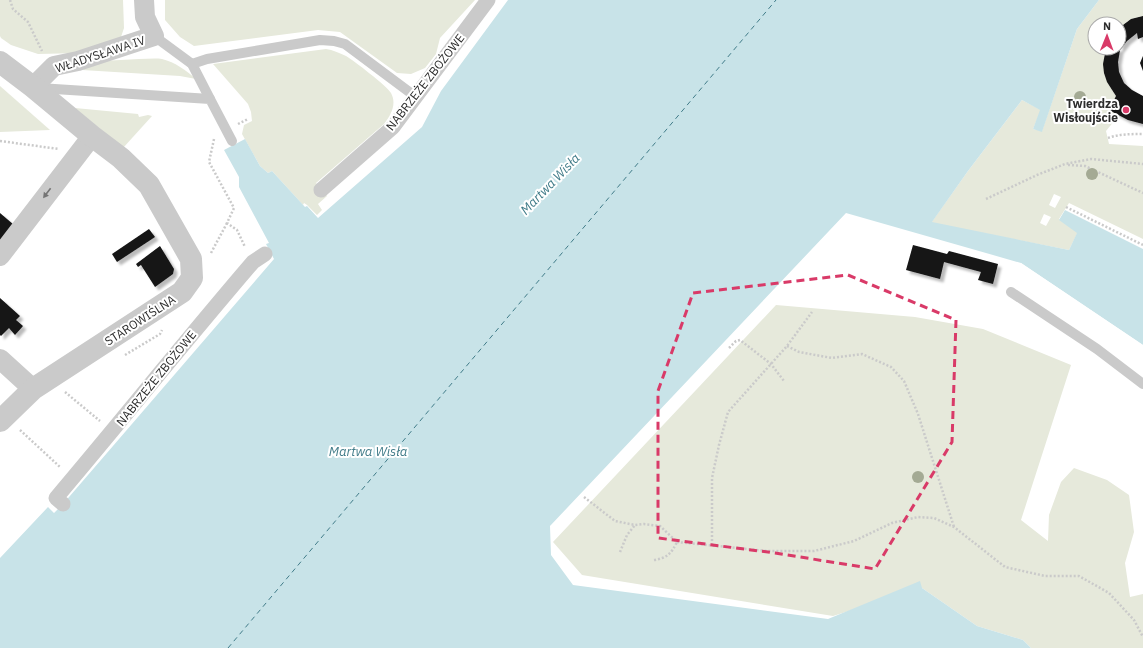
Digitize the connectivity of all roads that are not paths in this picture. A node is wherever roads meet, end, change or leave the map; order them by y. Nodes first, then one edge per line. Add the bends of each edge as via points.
1 (144, 0) edge
2 (488, 0) edge
3 (154, 36) junction
4 (0, 62) edge
5 (192, 64) junction
6 (33, 87) junction
7 (416, 97) junction
8 (210, 99) junction
9 (92, 136) junction
10 (232, 140) dead end
11 (321, 190) dead end
12 (265, 254) dead end
13 (0, 256) edge
14 (1011, 292) dead end
15 (0, 359) edge
16 (1143, 384) edge
17 (32, 389) junction
18 (2, 419) edge
19 (63, 504) dead end

1 - 3 street, WŁADYSŁAWA IV via 145,17
2 - 7 street, NABRZEŻE ZBOŻOWE
3 - 5 lane
3 - 6 street, WŁADYSŁAWA IV via 78,61 54,66
4 - 6 street
5 - 7 lane via 207,59 320,40 334,41 345,44
5 - 8 lane
6 - 8 lane
6 - 9 street, STAROWIŚLNA
7 - 11 street, NABRZEŻE ZBOŻOWE via 393,127
8 - 10 lane
9 -> 13 street via 66,156
9 - 17 street, STAROWIŚLNA via 121,158 149,185 191,259 192,278 182,292
12 - 19 street, NABRZEŻE ZBOŻOWE via 252,262 56,498
14 - 16 lane via 1097,349
15 - 17 street
17 - 18 street, STAROWIŚLNA

